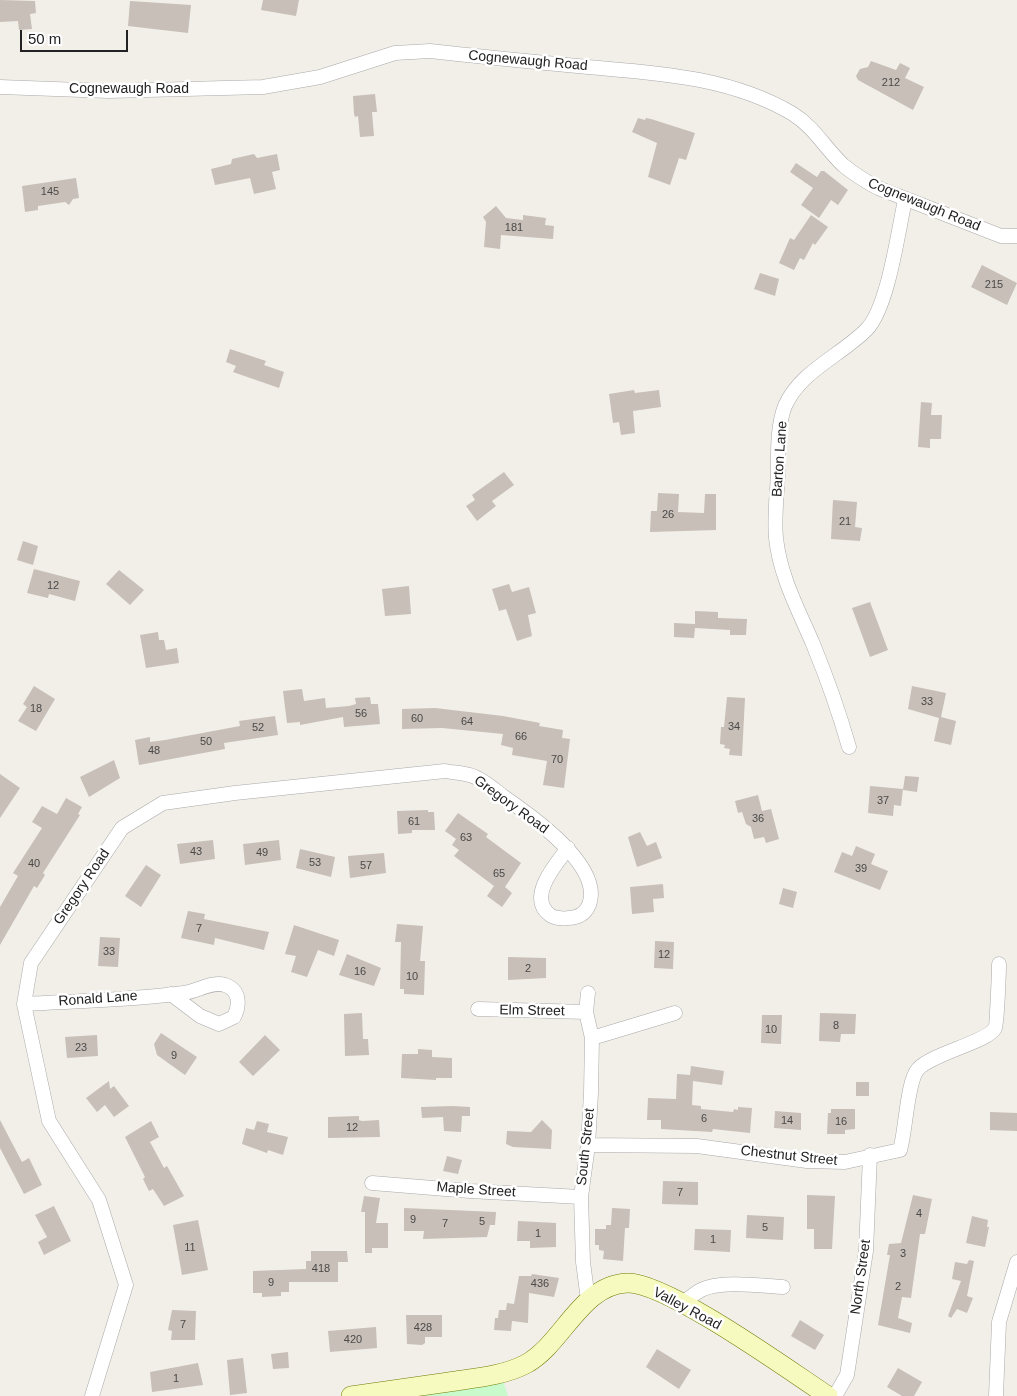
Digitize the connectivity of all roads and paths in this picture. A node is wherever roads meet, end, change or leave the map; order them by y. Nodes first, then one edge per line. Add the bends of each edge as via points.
1 (0, 87) edge
2 (905, 200) junction
3 (1017, 236) edge
4 (849, 748) dead end
5 (568, 848) junction
6 (999, 964) dead end
7 (588, 993) dead end
8 (171, 994) dead end
9 (24, 1004) junction
10 (478, 1009) dead end
11 (586, 1012) junction
12 (675, 1013) dead end
13 (592, 1038) junction
14 (588, 1145) junction
15 (870, 1155) junction
16 (372, 1183) dead end
17 (581, 1197) junction
18 (1017, 1262) edge
19 (783, 1287) dead end
20 (588, 1300) junction
21 (682, 1304) junction
22 (92, 1396) edge
23 (351, 1396) edge
24 (828, 1396) edge
25 (835, 1396) edge
26 (996, 1396) edge

1 - 2 street, Cognewaugh Road via 109,91 264,87 320,77 394,53 430,51 672,75 722,86 793,114 811,127 842,164 860,179
2 - 3 street, Cognewaugh Road via 1002,236
2 - 4 street, Barton Lane via 876,316 867,329 797,388 785,406 781,431 776,537 782,568 833,696
5 - 5 street, Gregory Road via 585,875 591,899 586,912 562,919 550,915 543,905 542,893 550,871
5 - 9 street, Gregory Road via 532,817 475,777 445,771 164,803 122,828 31,963
6 - 15 street, Chestnut Street via 996,1026 991,1034 944,1053 918,1069 912,1081 900,1150
7 - 11 street, South Street
8 - 9 street, Ronald Lane
9 - 22 street, Gregory Road via 49,1121 99,1200 126,1285
10 - 11 street, Elm Street
11 - 13 street, South Street
12 - 13 street
13 - 14 street, South Street
14 - 15 street, Chestnut Street via 697,1146 807,1161 844,1162
14 - 17 street, South Street
15 - 25 street, North Street via 866,1251 847,1375
16 - 17 street, Maple Street
17 - 20 street, South Street
18 - 26 street via 999,1322
19 - 21 street via 710,1287
20 - 21 street, Valley Road via 609,1287 628,1283 654,1289
20 - 23 street, Valley Road via 541,1354 514,1369 477,1378
21 - 24 street, Valley Road

